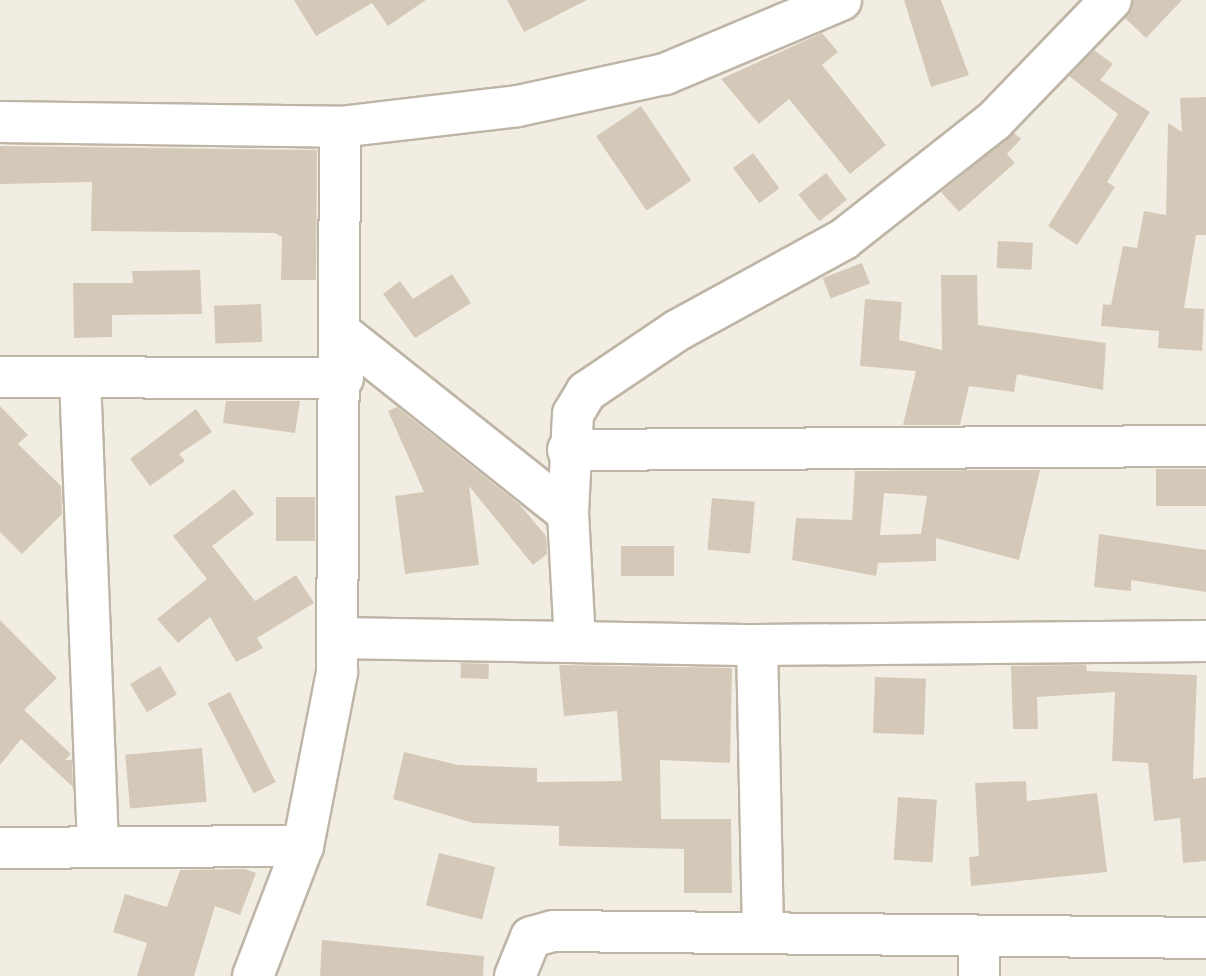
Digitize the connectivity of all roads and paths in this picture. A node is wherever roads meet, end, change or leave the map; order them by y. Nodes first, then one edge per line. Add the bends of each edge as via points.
1 (841, 0) edge
2 (1111, 0) edge
3 (0, 122) edge
4 (340, 127) junction
5 (344, 335) junction
6 (0, 377) edge
7 (80, 377) junction
8 (343, 378) junction
9 (1206, 446) edge
10 (568, 450) junction
11 (568, 513) junction
12 (338, 638) junction
13 (575, 641) junction
14 (1206, 641) edge
15 (757, 645) junction
16 (98, 846) junction
17 (303, 846) junction
18 (0, 848) edge
19 (763, 931) junction
20 (1206, 938) edge
21 (979, 957) edge
22 (253, 976) edge
23 (515, 976) edge

1 - 4 street via 665,74 518,106
2 - 10 street via 994,121 844,239 678,330 586,392 573,414
3 - 4 street
4 - 5 street
5 - 8 street
5 - 11 street
6 - 7 street
7 - 8 street
7 - 16 street
8 - 12 street
9 - 10 street
10 - 11 street
11 - 13 street
12 - 13 street
12 - 17 street
13 - 15 street
14 - 15 street
15 - 19 street
16 - 17 street
16 - 18 street
17 - 22 street
19 - 21 street
19 - 23 street via 553,931 531,937
20 - 21 street

